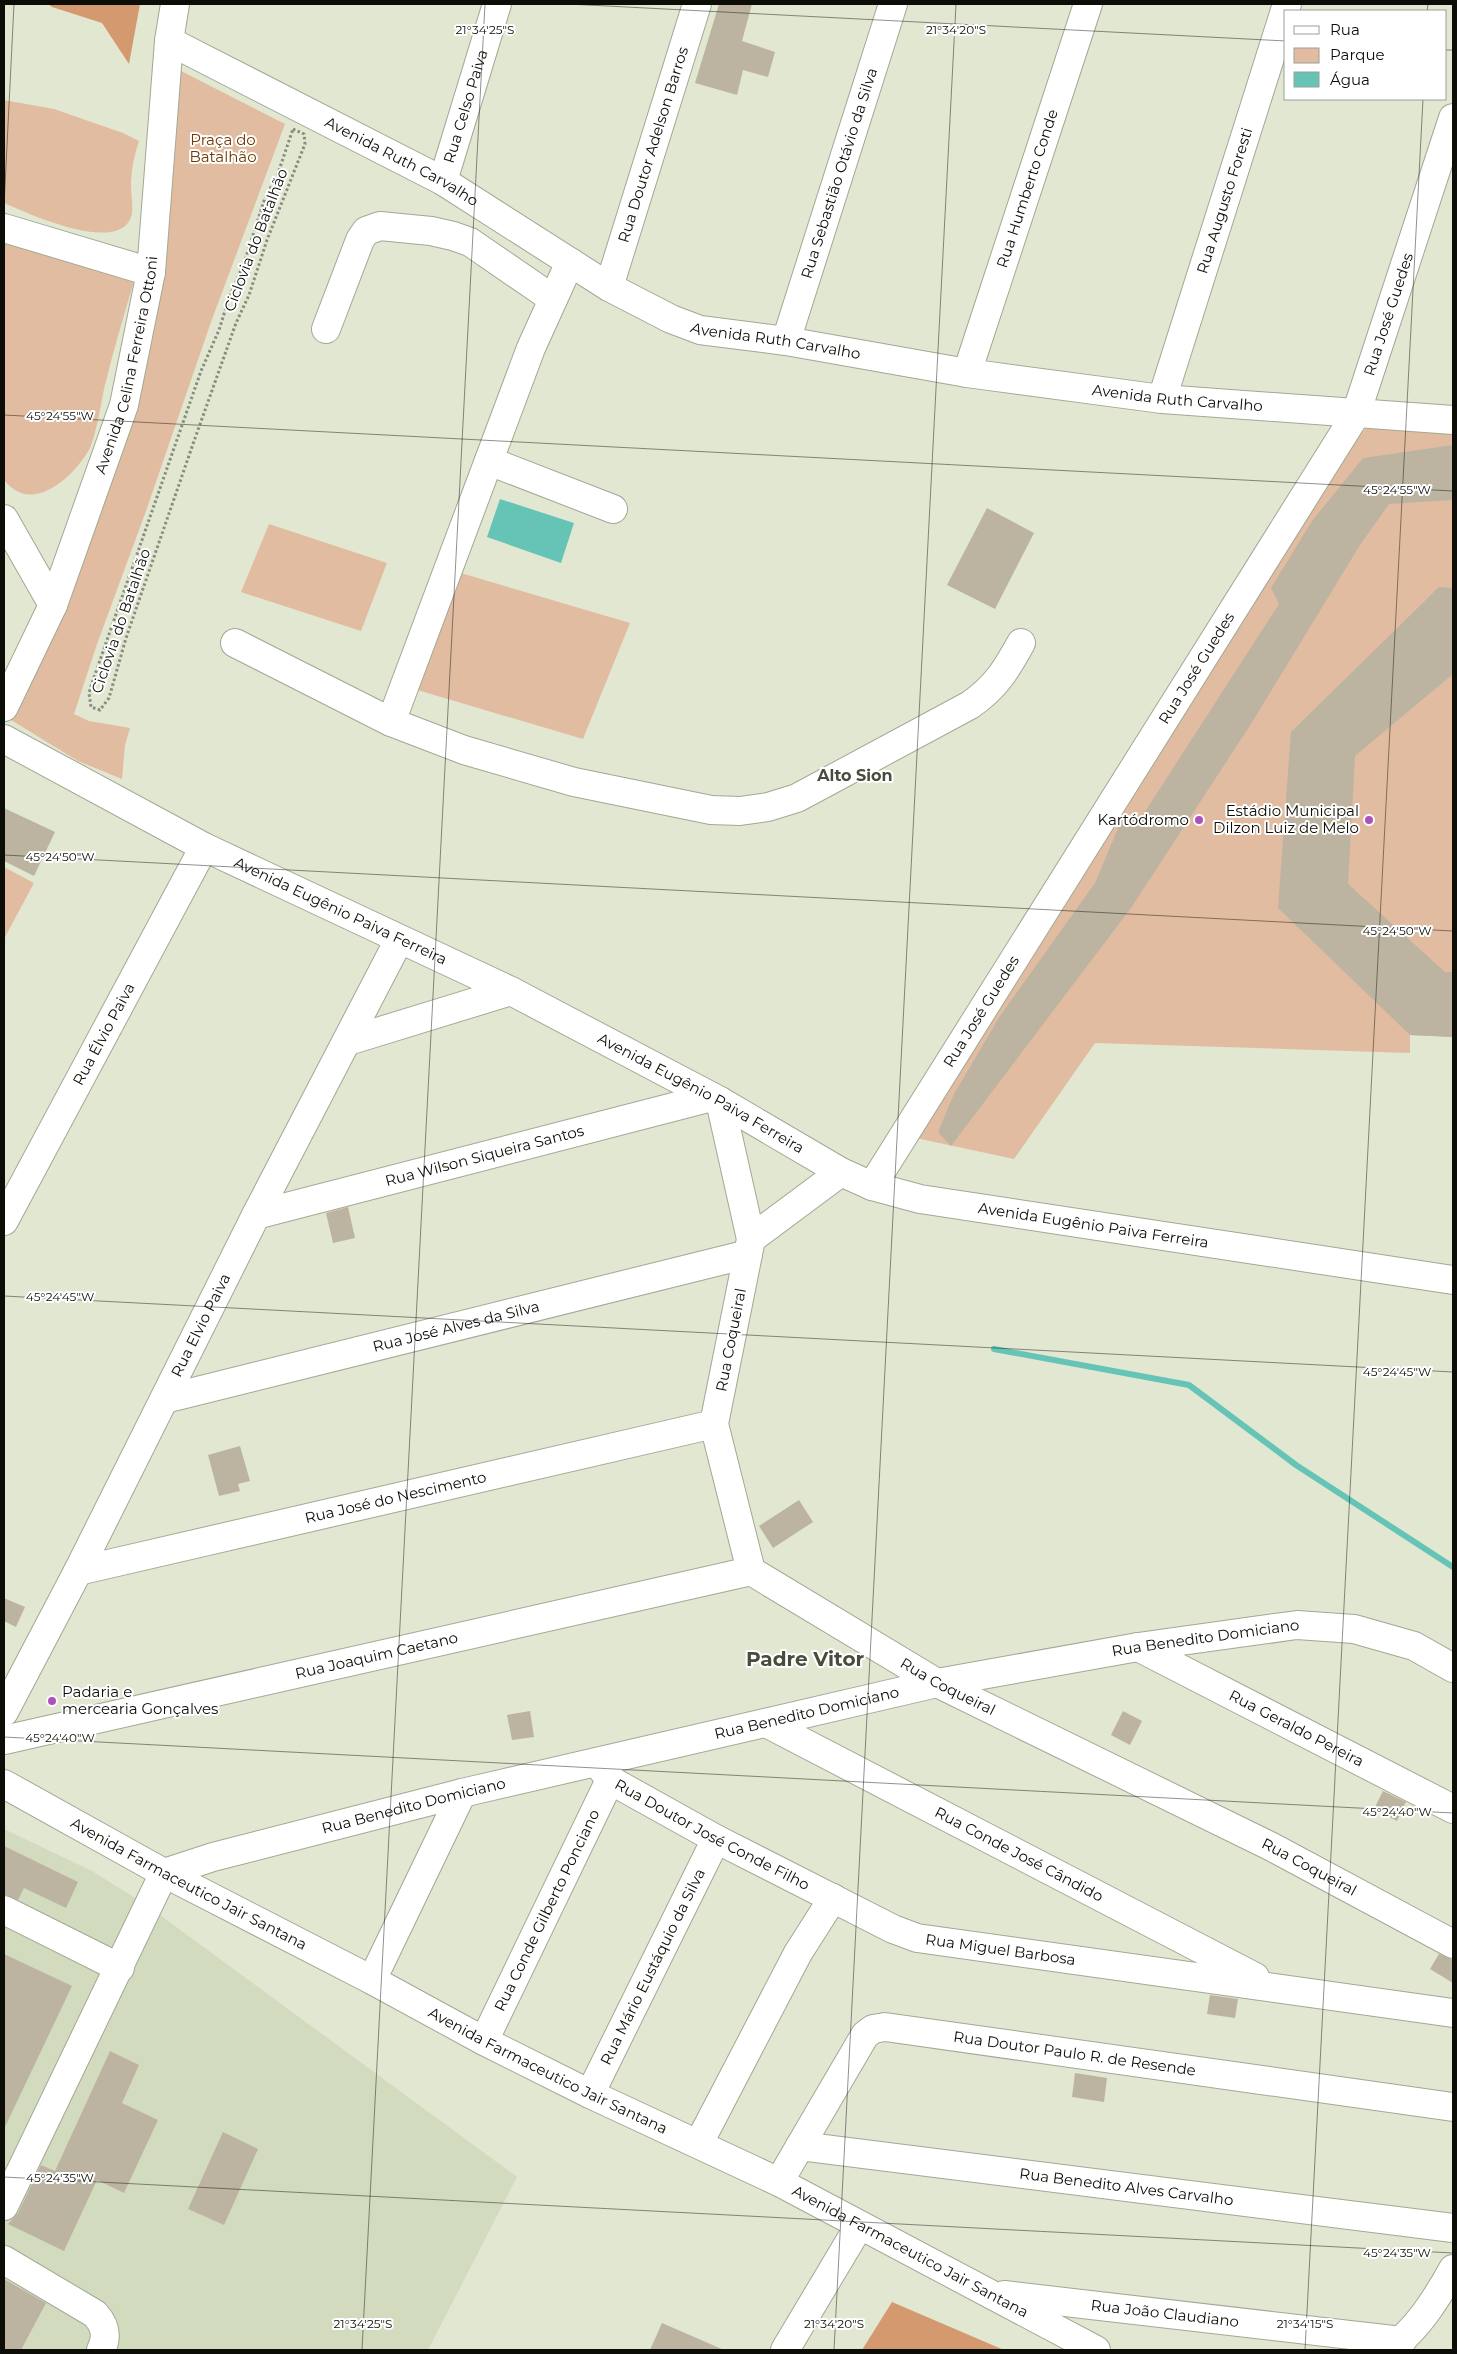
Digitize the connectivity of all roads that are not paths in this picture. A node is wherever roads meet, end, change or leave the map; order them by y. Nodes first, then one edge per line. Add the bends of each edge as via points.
1 (175, 4) edge
2 (497, 4) edge
3 (697, 4) edge
4 (892, 4) edge
5 (1088, 4) edge
6 (1284, 13) edge
7 (169, 41) junction
8 (1453, 118) edge
9 (443, 181) junction
10 (4, 228) edge
11 (570, 262) junction
12 (151, 272) junction
13 (609, 287) junction
14 (553, 299) junction
15 (326, 329) dead end
16 (786, 341) junction
17 (967, 373) junction
18 (1162, 399) junction
19 (1356, 414) junction
20 (1453, 420) edge
21 (489, 461) junction
22 (613, 509) dead end
23 (4, 519) edge
24 (53, 604) junction
25 (234, 643) dead end
26 (1021, 643) dead end
27 (4, 707) edge
28 (391, 722) junction
29 (4, 739) edge
30 (204, 846) junction
31 (399, 940) junction
32 (511, 992) junction
33 (348, 1041) junction
34 (716, 1099) junction
35 (841, 1172) junction
36 (872, 1186) junction
37 (256, 1215) junction
38 (4, 1221) edge
39 (749, 1246) junction
40 (1453, 1280) edge
41 (165, 1399) junction
42 (714, 1424) junction
43 (78, 1571) junction
44 (751, 1571) junction
45 (1138, 1647) junction
46 (1453, 1668) edge
47 (937, 1682) junction
48 (4, 1712) edge
49 (766, 1723) junction
50 (4, 1740) edge
51 (604, 1771) junction
52 (4, 1784) edge
53 (462, 1792) junction
54 (1453, 1809) edge
55 (716, 1839) junction
56 (164, 1873) junction
57 (833, 1898) junction
58 (4, 1910) edge
59 (1453, 1944) edge
60 (120, 1968) junction
61 (372, 1980) junction
62 (1272, 1986) junction
63 (1453, 2013) edge
64 (484, 2042) junction
65 (590, 2094) junction
66 (1453, 2107) edge
67 (699, 2143) junction
68 (800, 2146) junction
69 (779, 2182) junction
70 (4, 2206) edge
71 (860, 2226) junction
72 (1453, 2228) edge
73 (4, 2260) edge
74 (1453, 2269) edge
75 (987, 2293) junction
76 (1395, 2346) edge
77 (101, 2350) edge
78 (785, 2350) edge
79 (1096, 2350) edge

1 - 7 street, Avenida Celina Ferreira Ottoni
2 - 9 street, Rua Celso Paiva
3 - 13 street, Rua Doutor Adelson Barros
4 - 16 street, Rua Sebastião Otávio da Silva
5 - 17 street, Rua Humberto Conde
6 - 18 street, Rua Augusto Foresti
7 - 9 street, Avenida Ruth Carvalho
7 - 12 street, Avenida Celina Ferreira Ottoni
8 - 19 street, Rua José Guedes
9 - 11 street, Avenida Ruth Carvalho
10 - 12 street
11 - 13 street, Avenida Ruth Carvalho
11 - 14 street
12 - 24 street, Avenida Celina Ferreira Ottoni via 124,405
13 - 16 street, Avenida Ruth Carvalho via 700,330
14 - 15 street via 470,242 431,231 380,226 366,231 360,240
14 - 21 street
16 - 17 street, Avenida Ruth Carvalho
17 - 18 street, Avenida Ruth Carvalho
18 - 19 street, Avenida Ruth Carvalho
19 - 20 street, Avenida Ruth Carvalho
19 - 36 street, Rua José Guedes
21 - 22 street
21 - 28 street
23 - 24 street
24 - 27 street, Avenida Celina Ferreira Ottoni
25 - 28 street
26 - 28 street via 1002,677 987,694 970,705 797,798 740,811 711,810 574,782 464,750
29 - 30 street, Avenida Eugênio Paiva Ferreira
30 - 31 street, Avenida Eugênio Paiva Ferreira
30 - 38 street, Rua Élvio Paiva
31 - 32 street, Avenida Eugênio Paiva Ferreira
31 - 33 street, Rua Elvio Paiva
32 - 33 street
32 - 34 street, Avenida Eugênio Paiva Ferreira
33 - 37 street, Rua Elvio Paiva
34 - 35 street, Avenida Eugênio Paiva Ferreira
34 - 37 street, Rua Wilson Siqueira Santos
34 - 39 street, Rua Coqueiral
35 - 36 street, Avenida Eugênio Paiva Ferreira
35 - 39 street
36 - 40 street, Avenida Eugênio Paiva Ferreira via 920,1199
37 - 41 street, Rua Elvio Paiva
39 - 41 street, Rua José Alves da Silva
39 - 42 street, Rua Coqueiral
41 - 43 street, Rua Elvio Paiva
42 - 43 street, Rua José do Nescimento
42 - 44 street, Rua Coqueiral
43 - 48 street, Rua Elvio Paiva
44 - 47 street, Rua Coqueiral
44 - 50 street, Rua Joaquim Caetano
45 - 46 street, Rua Benedito Domiciano via 1297,1625 1354,1629 1414,1646
45 - 47 street, Rua Benedito Domiciano
45 - 54 street, Rua Geraldo Pereira
47 - 49 street, Rua Benedito Domiciano
47 - 59 street, Rua Coqueiral via 1272,1847
49 - 51 street, Rua Benedito Domiciano
49 - 62 street, Rua Conde José Cândido
51 - 53 street, Rua Benedito Domiciano
51 - 55 street, Rua Doutor José Conde Filho
51 - 64 street, Rua Conde Gilberto Ponciano
52 - 56 street, Avenida Farmaceutico Jair Santana
53 - 56 street, Rua Benedito Domiciano via 213,1857
53 - 61 street
55 - 57 street, Rua Doutor José Conde Filho
55 - 65 street, Rua Mário Eustáquio da Silva
56 - 60 street
56 - 61 street, Avenida Farmaceutico Jair Santana
57 - 62 street, Rua Miguel Barbosa via 917,1938
57 - 67 street via 798,1953
58 - 60 street
60 - 70 street
61 - 64 street, Avenida Farmaceutico Jair Santana
62 - 63 street, Rua Miguel Barbosa
64 - 65 street, Avenida Farmaceutico Jair Santana
65 - 67 street, Avenida Farmaceutico Jair Santana
66 - 68 street, Rua Doutor Paulo R. de Resende via 885,2027 865,2035
67 - 69 street, Avenida Farmaceutico Jair Santana
68 - 69 street, Rua Doutor Paulo R. de Resende
68 - 72 street, Rua Benedito Alves Carvalho
69 - 71 street, Avenida Farmaceutico Jair Santana
71 - 75 street, Avenida Farmaceutico Jair Santana
71 - 78 street
73 - 77 street via 95,2314 103,2322 105,2332
74 - 76 street via 1443,2287
75 - 76 street, Rua João Claudiano
75 - 79 street, Avenida Farmaceutico Jair Santana

